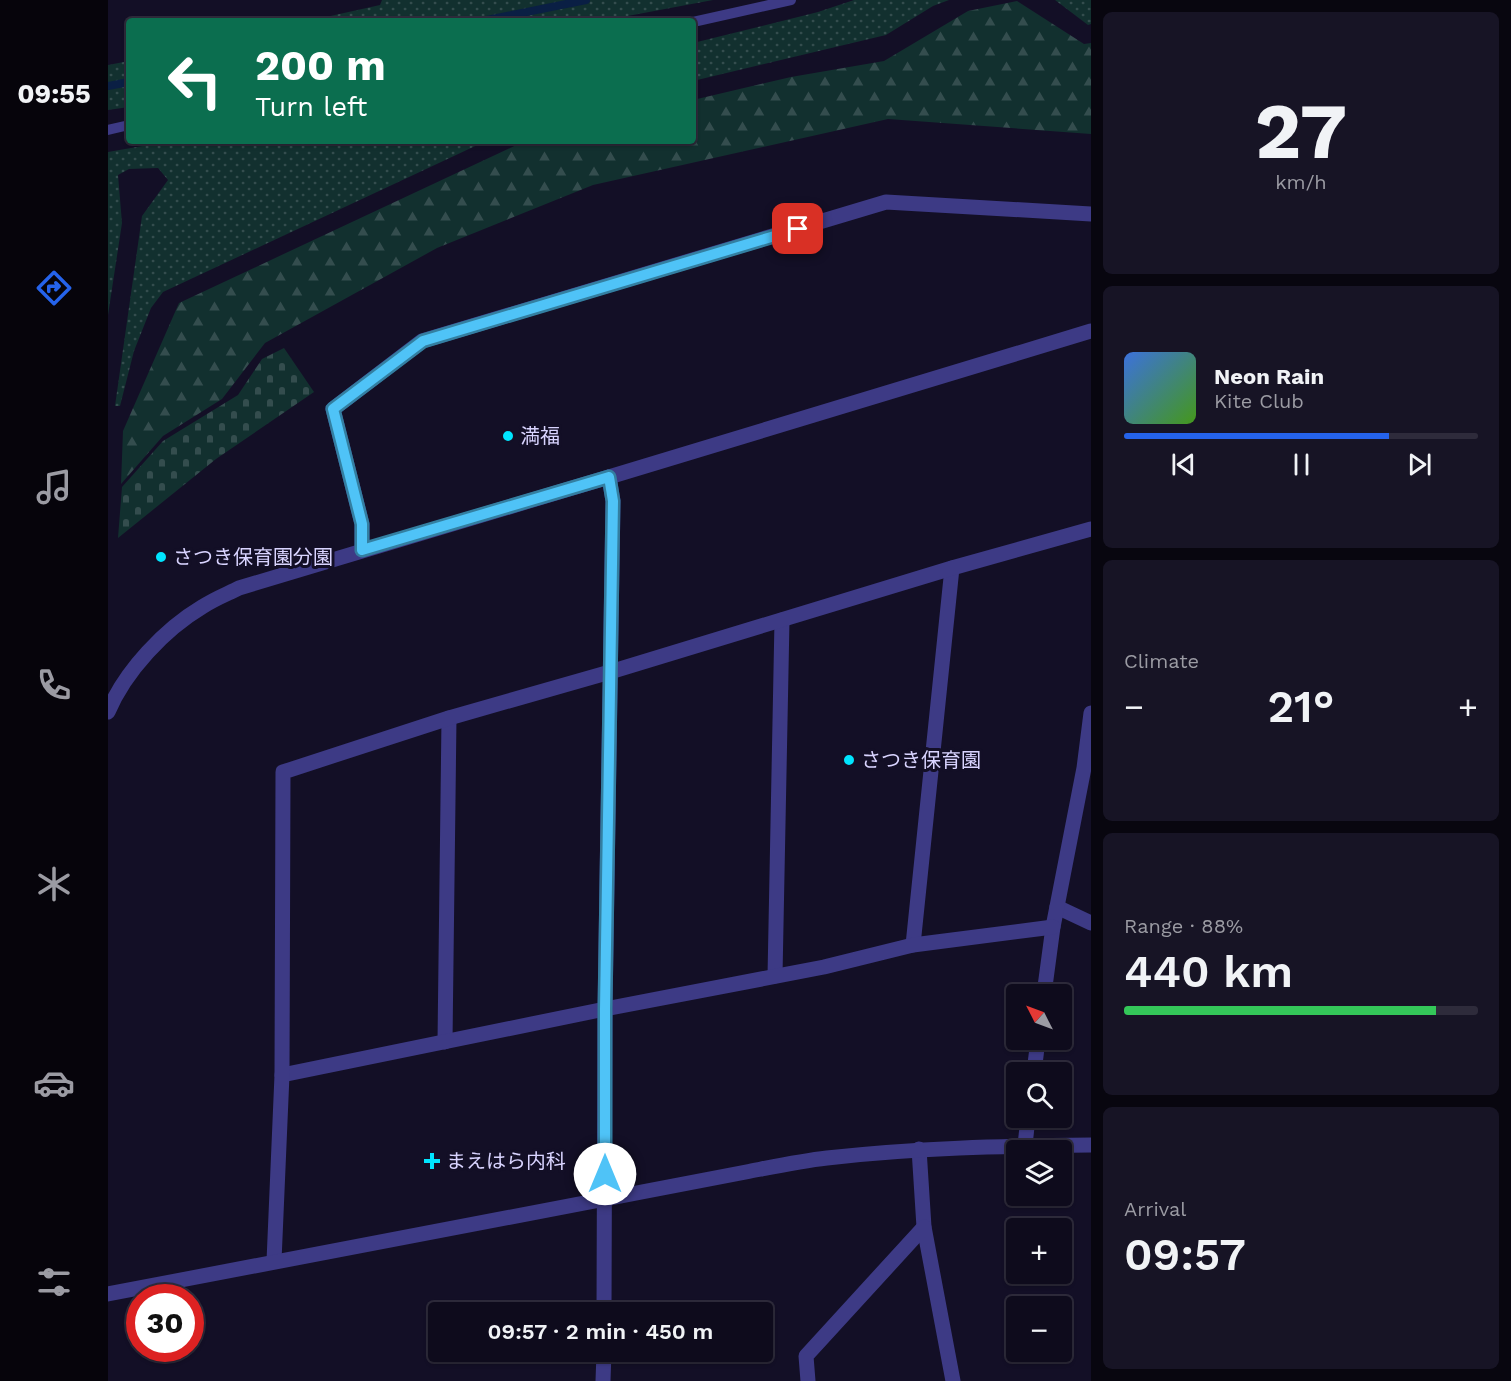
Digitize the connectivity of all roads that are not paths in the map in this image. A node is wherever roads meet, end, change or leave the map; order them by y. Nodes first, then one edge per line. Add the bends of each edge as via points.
1 (791, 0) edge
2 (696, 21) edge
3 (126, 126) edge
4 (108, 130) edge
5 (1091, 214) edge
6 (1091, 331) edge
7 (609, 477) junction
8 (1091, 529) edge
9 (362, 550) junction
10 (951, 568) junction
11 (782, 620) junction
12 (610, 672) junction
13 (108, 712) edge
14 (1091, 713) edge
15 (449, 718) junction
16 (1088, 769) edge
17 (1057, 907) junction
18 (1091, 923) edge
19 (1053, 927) junction
20 (912, 945) junction
21 (775, 976) junction
22 (1045, 984) edge
23 (605, 1009) junction
24 (445, 1042) junction
25 (282, 1075) junction
26 (1072, 1145) edge
27 (1091, 1145) edge
28 (1006, 1146) edge
29 (919, 1149) junction
30 (605, 1198) junction
31 (924, 1227) junction
32 (274, 1262) junction
33 (108, 1294) edge
34 (604, 1302) edge
35 (604, 1362) edge
36 (603, 1381) edge
37 (808, 1381) edge
38 (952, 1381) edge

1 - 2 lane
3 - 4 lane
5 - 9 street via 886,202 423,341 333,409 362,524
6 - 7 street
7 - 9 street
7 - 12 street via 613,501
8 - 10 street
9 - 13 street via 239,588 201,607 162,637 131,672
10 - 11 street
10 - 20 street
11 - 12 street
11 - 21 street
12 - 15 street
12 - 23 street
14 - 16 street
15 - 24 street
15 - 25 street via 283,772
16 - 17 street
17 - 18 street
17 - 19 street
19 - 20 street
19 - 22 street
20 - 21 street
21 - 23 street
23 - 24 street
23 - 30 street
24 - 25 street
25 - 32 street
26 - 27 street
28 - 29 street
29 - 30 street via 824,1158
29 - 31 street
30 - 32 street
30 - 34 street
31 - 37 street via 806,1356
31 - 38 street
32 - 33 street
35 - 36 street

